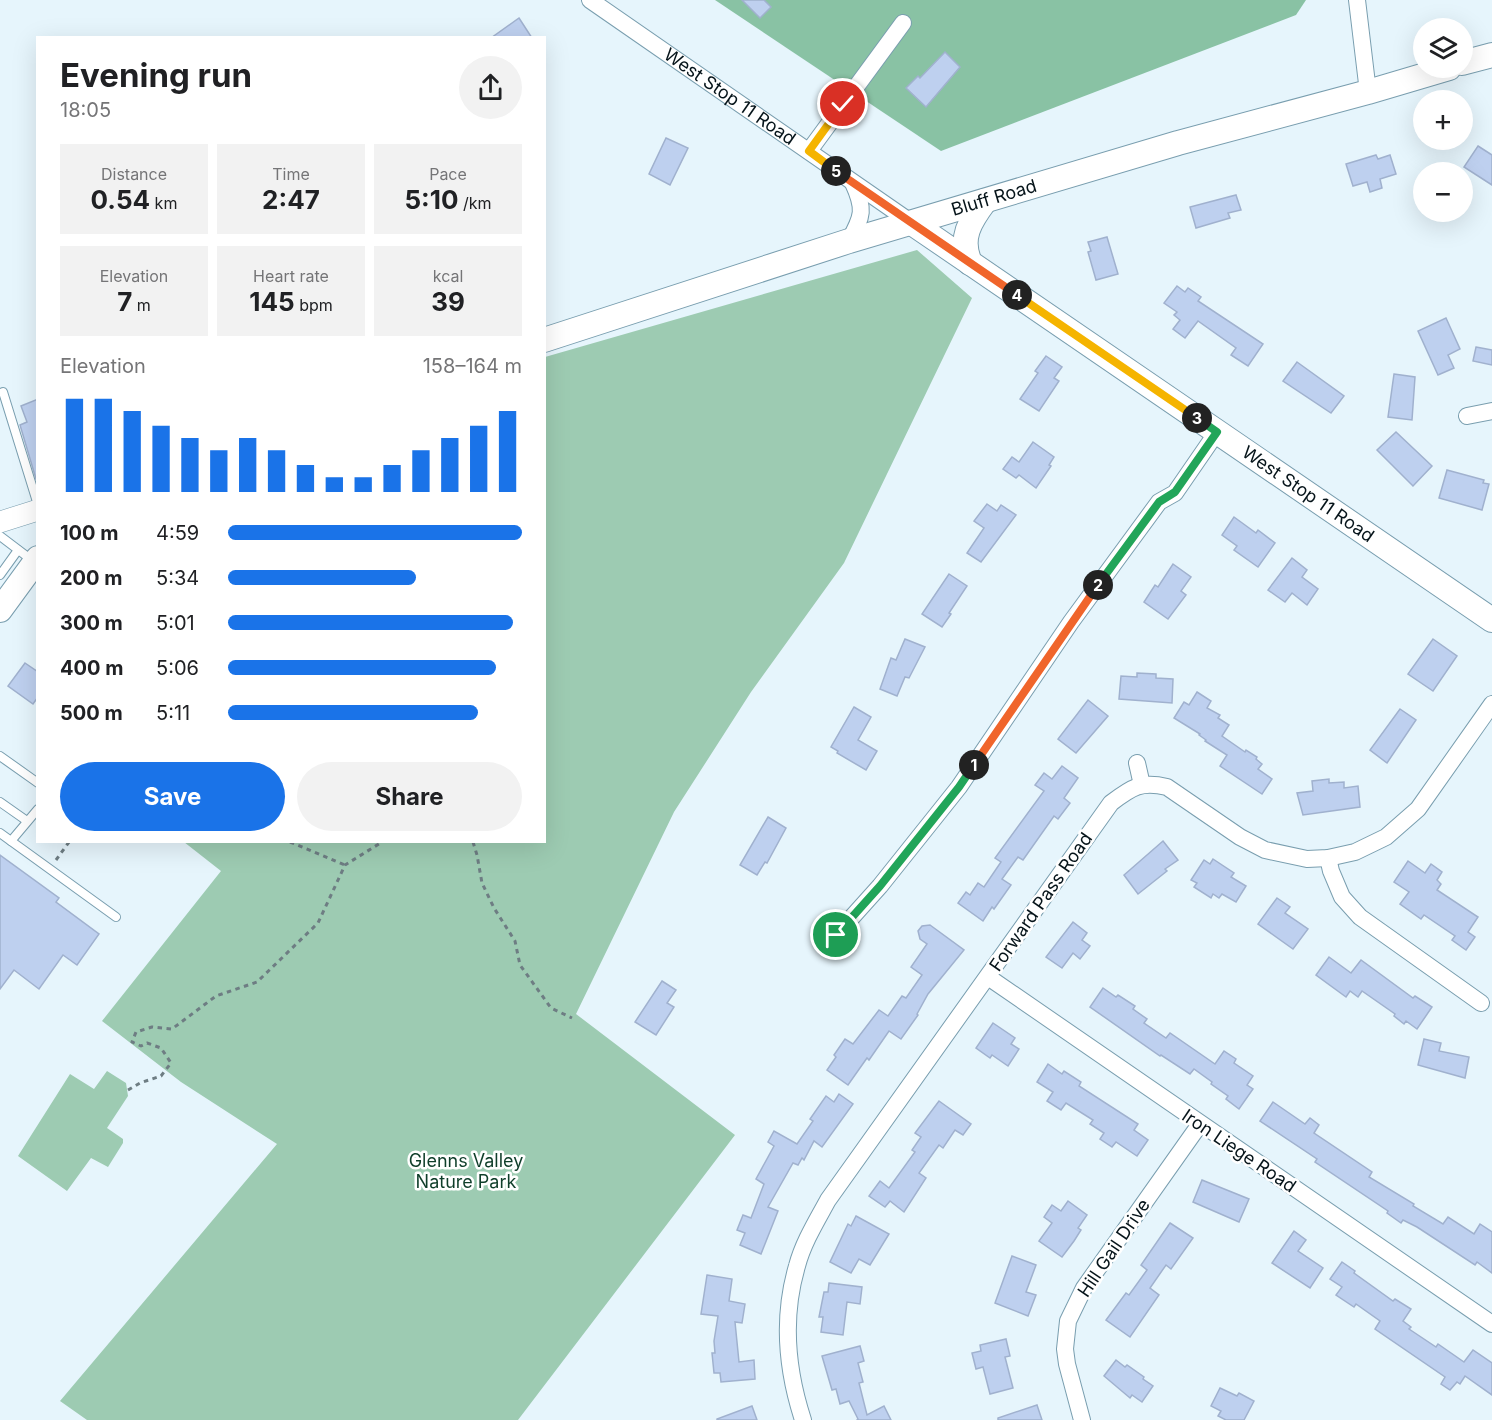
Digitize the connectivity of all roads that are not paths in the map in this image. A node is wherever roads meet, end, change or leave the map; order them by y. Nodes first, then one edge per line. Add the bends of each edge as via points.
1 (590, 0) edge
2 (1357, 0) edge
3 (903, 23) dead end
4 (1492, 55) edge
5 (1473, 60) edge
6 (1415, 78) edge
7 (1368, 92) junction
8 (809, 151) junction
9 (853, 182) junction
10 (985, 201) junction
11 (912, 223) junction
12 (849, 241) junction
13 (970, 263) junction
14 (546, 339) edge
15 (3, 392) dead end
16 (1492, 411) edge
17 (1467, 416) dead end
18 (1217, 432) junction
19 (36, 499) edge
20 (36, 511) edge
21 (0, 522) edge
22 (0, 536) edge
23 (30, 556) edge
24 (2, 569) edge
25 (3, 600) edge
26 (1492, 620) edge
27 (1492, 704) edge
28 (0, 756) edge
29 (1137, 763) dead end
30 (36, 782) edge
31 (1142, 785) junction
32 (0, 802) edge
33 (36, 812) edge
34 (27, 822) junction
35 (0, 833) edge
36 (11, 841) junction
37 (1328, 858) junction
38 (116, 917) dead end
39 (836, 935) dead end
40 (988, 977) junction
41 (1481, 1003) dead end
42 (1200, 1124) junction
43 (1492, 1324) edge
44 (803, 1420) edge
45 (1082, 1420) edge

1 - 8 street, West Stop 11 Road
2 - 7 street
3 - 8 street
4 - 5 main road
6 - 7 main road, Bluff Road
7 - 10 main road, Bluff Road
8 - 9 street, West Stop 11 Road
9 - 11 street, West Stop 11 Road
9 - 12 street via 862,206 861,219
10 - 11 main road, Bluff Road
10 - 13 main road via 967,229 965,245
11 - 12 main road, Bluff Road
11 - 13 main road, West Stop 11 Road
12 - 14 main road, Bluff Road
13 - 18 main road, West Stop 11 Road
15 - 19 lane
16 - 17 street
18 - 26 main road, West Stop 11 Road
18 - 39 street via 1175,492 1159,502 1071,622 959,787
20 - 21 street
22 - 23 lane
23 - 24 lane
23 - 25 main road
27 - 37 street via 1418,808 1386,837 1355,852
28 - 30 lane
29 - 31 street
31 - 37 street via 1167,787 1265,850 1307,859
31 - 40 street, Forward Pass Road via 1133,786 1112,803
32 - 34 lane
33 - 34 lane
34 - 36 lane
35 - 36 lane
36 - 38 lane
37 - 41 street via 1342,897 1360,917
40 - 42 street, Iron Liege Road
40 - 44 street, Forward Pass Road via 828,1200 808,1235 796,1267 788,1313 789,1366
42 - 43 street, Iron Liege Road
42 - 45 street, Hill Gail Drive via 1084,1288 1068,1321 1067,1364

